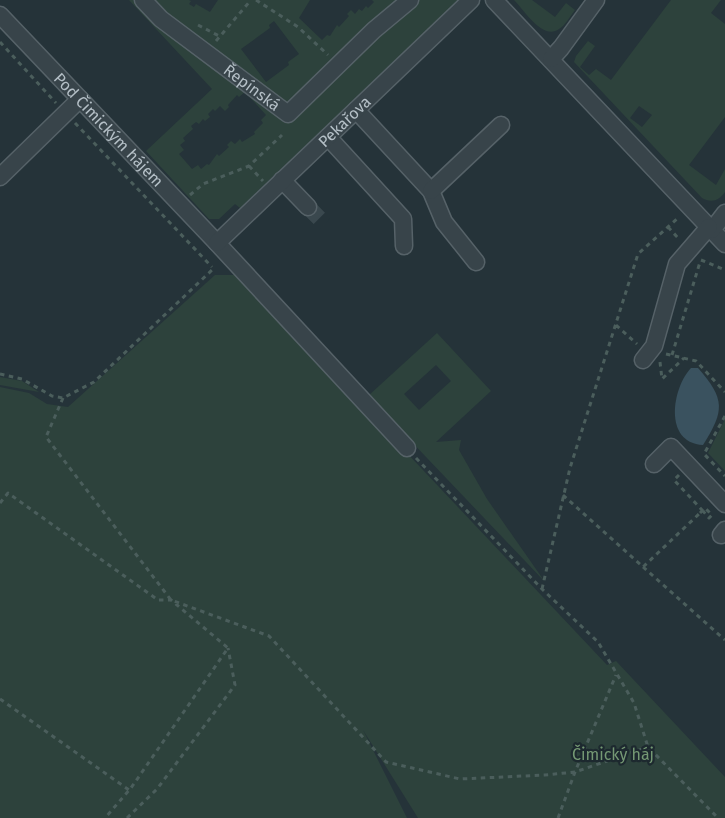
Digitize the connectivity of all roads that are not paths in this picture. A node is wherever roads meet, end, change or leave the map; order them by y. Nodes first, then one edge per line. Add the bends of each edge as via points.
1 (143, 0) edge
2 (410, 0) edge
3 (471, 0) edge
4 (494, 0) edge
5 (596, 0) edge
6 (0, 15) edge
7 (551, 59) junction
8 (80, 99) junction
9 (356, 110) junction
10 (501, 125) dead end
11 (327, 137) junction
12 (0, 177) edge
13 (274, 182) junction
14 (431, 191) junction
15 (308, 207) tunnel mouth
16 (725, 213) edge
17 (710, 228) junction
18 (217, 243) junction
19 (725, 244) edge
20 (404, 246) dead end
21 (476, 262) dead end
22 (651, 354) road end
23 (407, 448) road end
24 (654, 464) dead end
25 (725, 504) edge

1 - 2 street, Řepínská via 161,19 288,114
3 - 9 street, Pekařova
4 - 7 street
5 - 7 street
6 - 8 street, Pod Čimickým hájem
7 - 17 street
8 - 12 street
8 - 18 street, Pod Čimickým hájem
9 - 11 street, Pekařova
9 - 14 street
10 - 14 street
11 - 13 street, Pekařova
11 - 20 street via 403,219
13 - 15 street
13 - 18 street, Pekařova
14 - 21 street via 444,222
16 - 17 street
17 - 19 street
17 - 22 street via 677,264
18 - 23 street, Pod Čimickým hájem
24 - 25 street via 671,447

